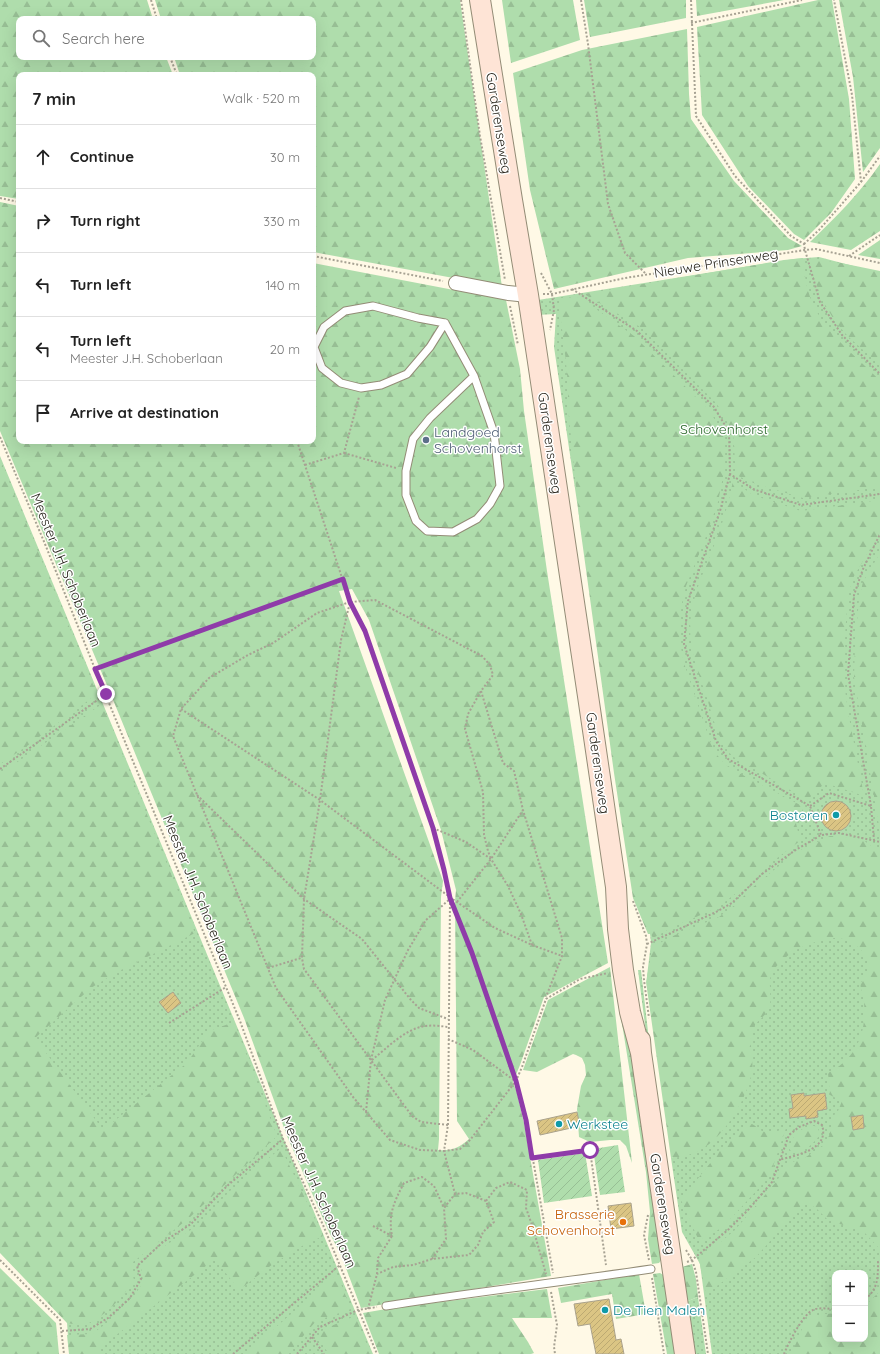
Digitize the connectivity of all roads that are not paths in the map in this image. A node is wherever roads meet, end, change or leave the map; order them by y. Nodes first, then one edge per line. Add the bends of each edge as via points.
1 (480, 0) edge
2 (456, 283) road end
3 (528, 295) junction
4 (445, 323) junction
5 (316, 344) edge
6 (316, 353) edge
7 (474, 376) junction
8 (651, 1269) dead end
9 (386, 1306) road end
10 (685, 1354) edge

1 - 3 main road, Garderenseweg
2 - 3 street
3 - 10 main road, Garderenseweg via 616,887 634,968 641,1054
4 - 5 lane via 373,306 345,311 324,327
4 - 6 lane via 430,347 407,374 381,385 361,388 341,383 322,368
4 - 7 lane
7 - 7 lane via 494,433 500,486 490,504 477,519 453,532 427,531 416,521 406,495 406,471 413,439 430,418
8 - 9 lane

